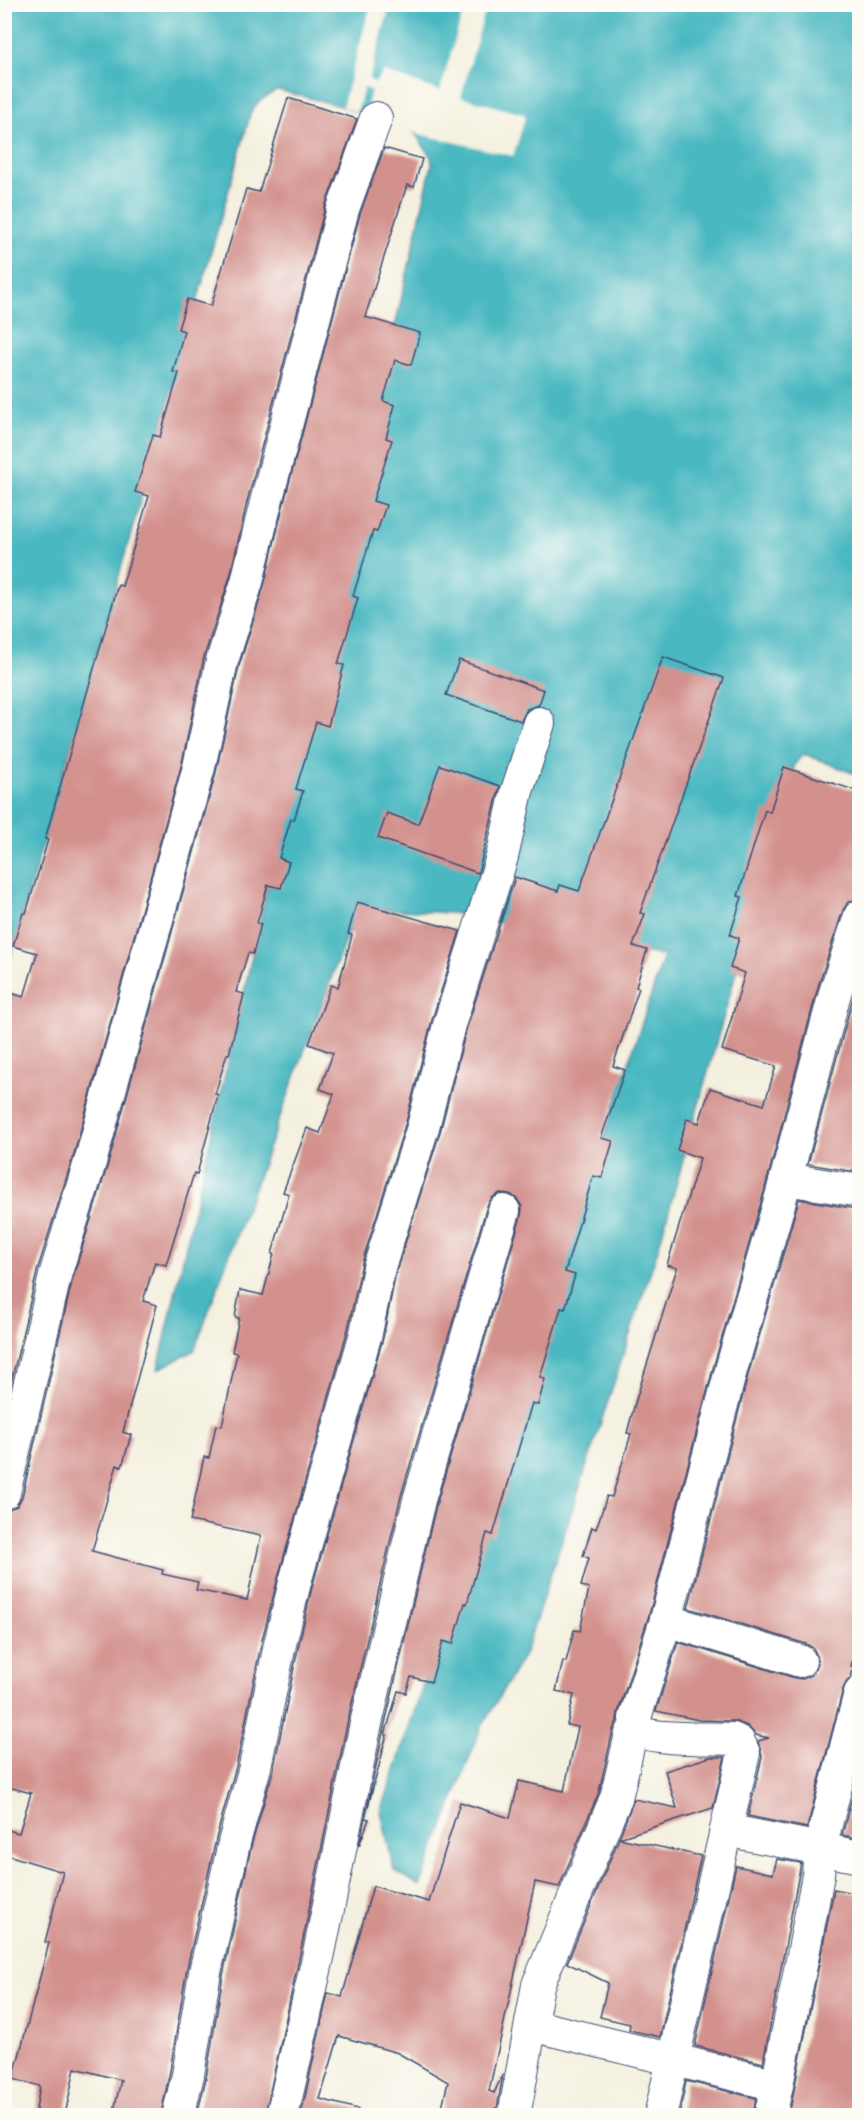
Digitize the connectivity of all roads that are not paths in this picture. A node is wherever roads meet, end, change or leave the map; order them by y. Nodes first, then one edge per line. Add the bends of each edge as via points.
1 (376, 118) dead end
2 (539, 723) dead end
3 (860, 915) edge
4 (786, 1179) junction
5 (860, 1191) edge
6 (504, 1211) dead end
7 (4, 1493) edge
8 (666, 1620) junction
9 (800, 1661) dead end
10 (860, 1693) edge
11 (636, 1725) junction
12 (726, 1830) junction
13 (820, 1848) junction
14 (860, 1857) edge
15 (531, 2025) junction
16 (673, 2058) junction
17 (777, 2085) junction
18 (178, 2115) edge
19 (282, 2115) edge
20 (514, 2115) edge
21 (660, 2115) edge
22 (770, 2115) edge

1 - 7 street via 343,209 247,582 222,661 199,767 98,1137 56,1272
2 - 18 street via 379,1268 366,1333 295,1582 205,1972
3 - 4 street
4 - 5 street
4 - 8 street
6 - 19 street via 419,1500 365,1728
8 - 9 street
8 - 11 street
10 - 13 street
11 - 12 street via 654,1736 733,1739 739,1743 744,1753
11 - 15 street via 616,1798 538,1985
12 - 13 street
12 - 16 street
13 - 14 street
13 - 17 street
15 - 16 street
15 - 20 street
16 - 17 street
16 - 21 street
17 - 22 street

